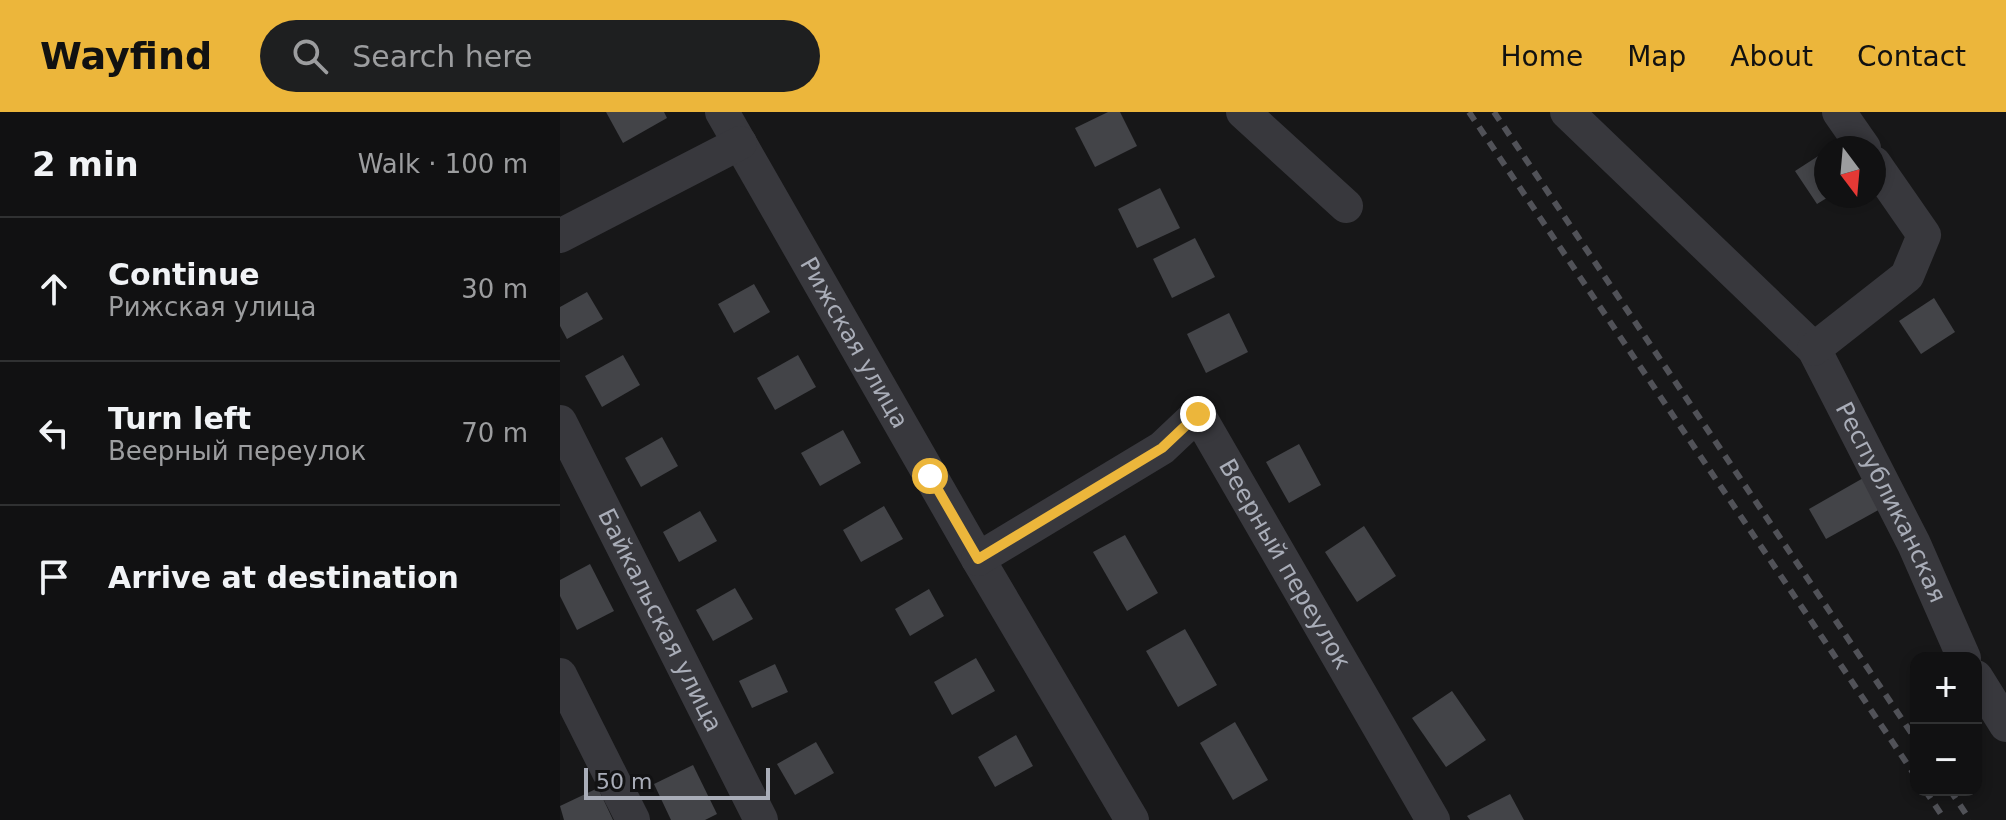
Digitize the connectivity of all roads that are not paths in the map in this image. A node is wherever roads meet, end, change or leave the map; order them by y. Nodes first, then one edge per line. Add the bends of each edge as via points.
1 (722, 112) edge
2 (1243, 112) edge
3 (1567, 112) edge
4 (1839, 112) edge
5 (1856, 136) edge
6 (740, 143) junction
7 (1886, 180) edge
8 (1346, 206) dead end
9 (560, 235) edge
10 (1814, 349) junction
11 (560, 422) edge
12 (978, 559) junction
13 (1961, 652) edge
14 (560, 675) edge
15 (1982, 687) edge
16 (2006, 725) edge
17 (633, 820) edge
18 (761, 820) edge
19 (1132, 820) edge
20 (1433, 820) edge

1 - 6 street, Рижская улица
2 - 8 street
3 - 10 street, Республиканская
4 - 5 street
6 - 9 street
6 - 12 street, Рижская улица
7 - 10 street via 1924,235 1907,276
10 - 13 street, Республиканская via 1914,544
11 - 18 street, Байкальская улица
12 - 19 street, Рижская улица
12 - 20 street, Веерный переулок via 1162,448 1198,414
14 - 17 street
15 - 16 street

